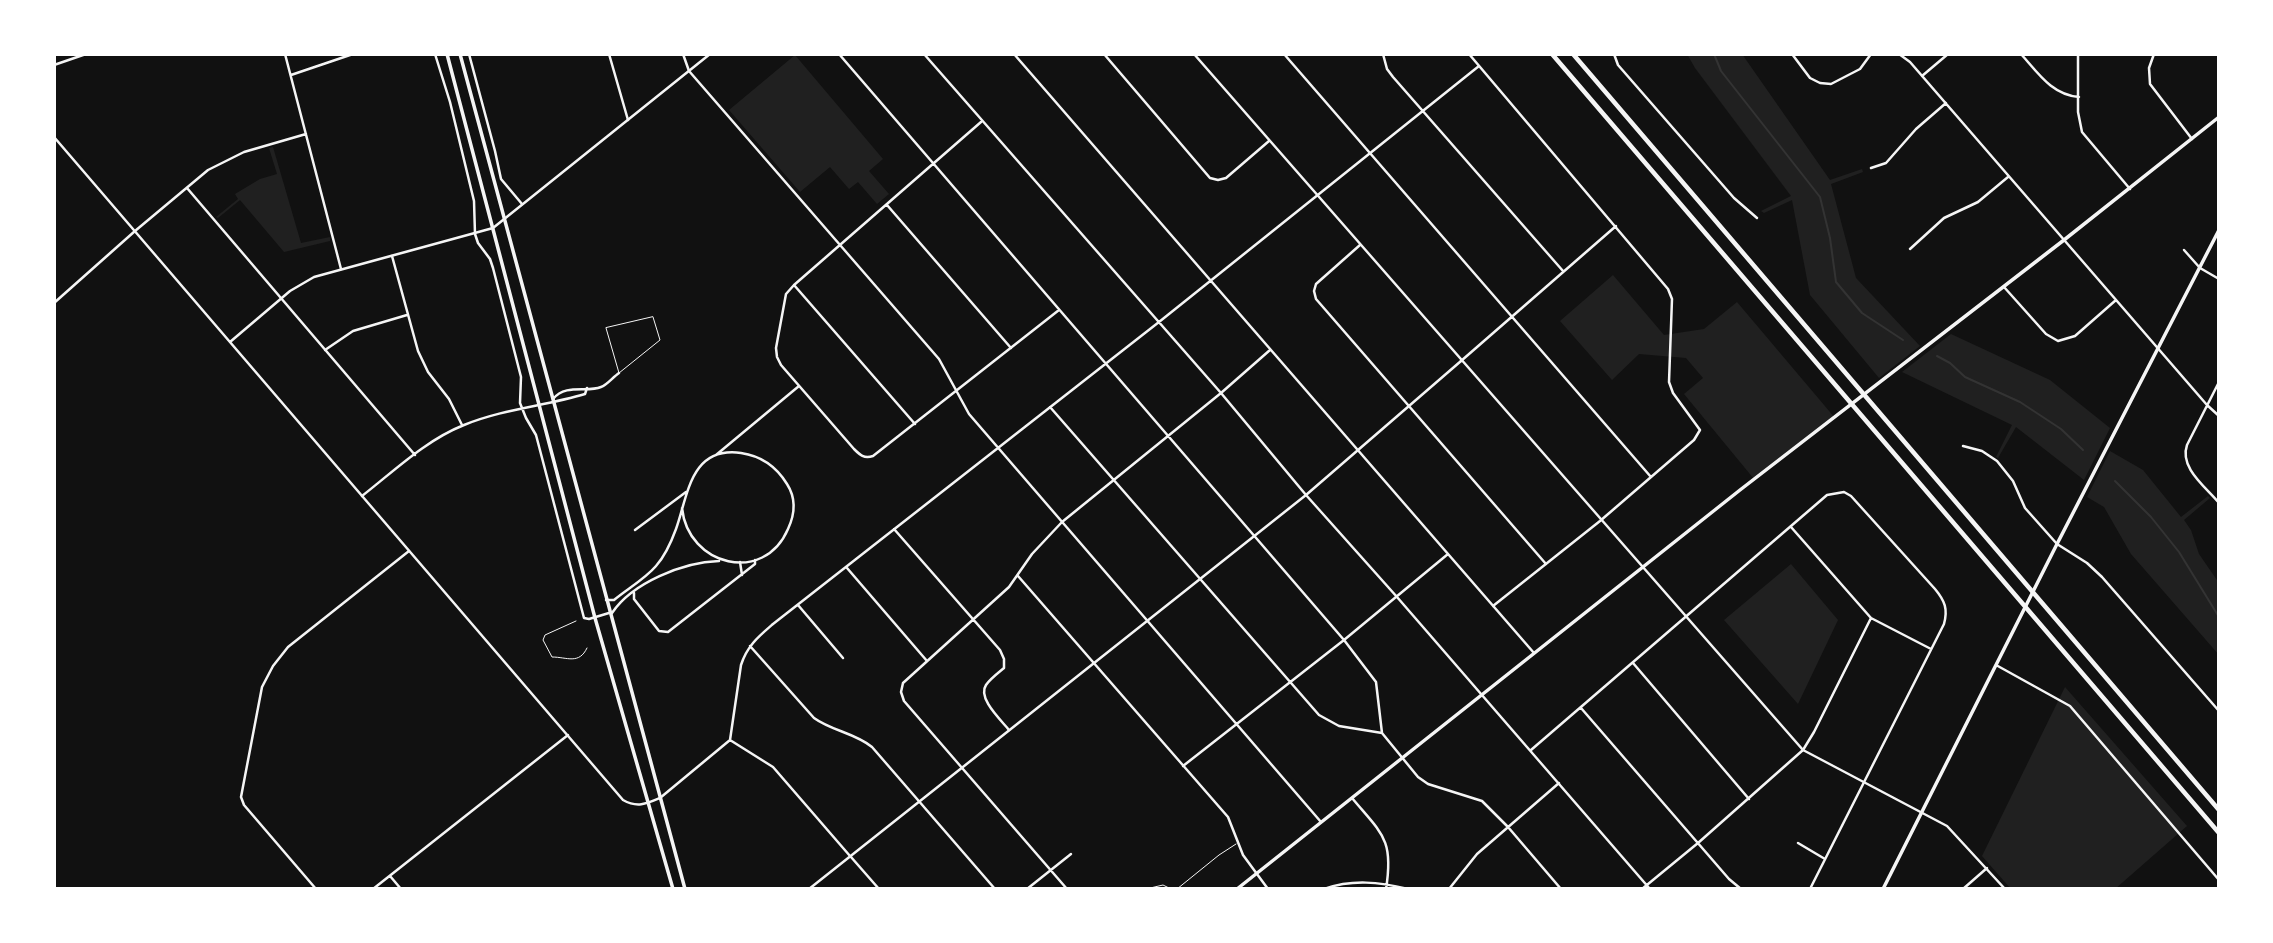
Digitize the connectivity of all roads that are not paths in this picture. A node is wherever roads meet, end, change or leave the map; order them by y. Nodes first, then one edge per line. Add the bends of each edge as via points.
1 (86, 54) edge
2 (285, 54) edge
3 (353, 54) edge
4 (435, 54) edge
5 (447, 54) edge
6 (460, 54) edge
7 (469, 54) edge
8 (609, 54) edge
9 (683, 54) edge
10 (710, 54) edge
11 (839, 54) edge
12 (924, 54) edge
13 (1014, 54) edge
14 (1104, 54) edge
15 (1194, 54) edge
16 (1284, 54) edge
17 (1383, 54) edge
18 (1469, 54) edge
19 (1552, 54) edge
20 (1573, 54) edge
21 (1614, 54) edge
22 (1792, 54) edge
23 (1871, 54) edge
24 (1899, 54) edge
25 (1948, 54) edge
26 (2021, 54) edge
27 (2078, 54) edge
28 (2154, 54) edge
29 (54, 65) edge
30 (1479, 66) junction
31 (689, 71) junction
32 (291, 75) junction
33 (1922, 76) junction
34 (2078, 97) junction
35 (1946, 103) junction
36 (1423, 111) junction
37 (2219, 117) edge
38 (628, 120) junction
39 (982, 121) junction
40 (306, 134) junction
41 (54, 137) edge
42 (2192, 139) junction
43 (1269, 141) junction
44 (1370, 153) junction
45 (933, 164) junction
46 (1871, 168) dead end
47 (2009, 177) junction
48 (187, 188) junction
49 (2130, 189) junction
50 (1317, 196) junction
51 (522, 204) junction
52 (887, 204) junction
53 (503, 218) junction
54 (1757, 218) dead end
55 (1616, 226) junction
56 (493, 228) junction
57 (2219, 230) edge
58 (135, 231) junction
59 (475, 234) junction
60 (2064, 240) junction
61 (840, 244) junction
62 (1360, 245) junction
63 (1910, 249) dead end
64 (2184, 250) dead end
65 (392, 256) junction
66 (2200, 268) junction
67 (341, 269) junction
68 (1563, 271) junction
69 (2219, 279) edge
70 (1210, 281) junction
71 (794, 285) junction
72 (2004, 286) junction
73 (281, 299) junction
74 (2116, 300) junction
75 (54, 303) edge
76 (1059, 310) junction
77 (407, 315) junction
78 (1511, 316) junction
79 (1159, 322) junction
80 (230, 342) junction
81 (1011, 348) junction
82 (2159, 349) junction
83 (325, 350) junction
84 (1270, 350) junction
85 (1461, 361) junction
86 (1103, 363) junction
87 (619, 373) junction
88 (2219, 382) edge
89 (799, 386) junction
90 (587, 388) junction
91 (956, 391) junction
92 (1221, 393) junction
93 (552, 401) junction
94 (539, 404) junction
95 (2207, 405) junction
96 (1050, 406) junction
97 (1409, 406) junction
98 (522, 407) junction
99 (2219, 416) edge
100 (915, 424) junction
101 (463, 425) junction
102 (1167, 437) junction
103 (733, 441) junction
104 (1963, 446) dead end
105 (997, 448) junction
106 (1358, 450) junction
107 (737, 452) junction
108 (415, 455) junction
109 (708, 461) junction
110 (1651, 477) junction
111 (1114, 479) junction
112 (686, 492) junction
113 (1306, 495) junction
114 (362, 496) junction
115 (2219, 503) edge
116 (682, 508) junction
117 (1600, 521) junction
118 (1062, 522) junction
119 (1790, 526) junction
120 (688, 529) junction
121 (894, 529) junction
122 (635, 530) dead end
123 (676, 530) junction
124 (1254, 537) junction
125 (2057, 544) junction
126 (410, 551) junction
127 (1449, 554) junction
128 (755, 560) junction
129 (719, 561) junction
130 (740, 562) junction
131 (1546, 564) junction
132 (656, 566) junction
133 (846, 567) junction
134 (1642, 568) junction
135 (660, 575) junction
136 (742, 575) junction
137 (1018, 575) junction
138 (1200, 579) junction
139 (634, 593) junction
140 (1397, 597) junction
141 (634, 598) junction
142 (606, 600) junction
143 (625, 600) junction
144 (798, 605) junction
145 (1493, 606) junction
146 (610, 614) junction
147 (1686, 616) junction
148 (595, 618) junction
149 (1871, 618) junction
150 (576, 621) dead end
151 (974, 621) junction
152 (1147, 621) junction
153 (1344, 640) junction
154 (750, 645) junction
155 (587, 648) dead end
156 (1931, 649) junction
157 (1534, 653) junction
158 (843, 657) dead end
159 (927, 661) junction
160 (1632, 662) junction
161 (1093, 663) junction
162 (1996, 665) junction
163 (1289, 682) junction
164 (1482, 695) junction
165 (1581, 708) junction
166 (2219, 711) edge
167 (1237, 723) junction
168 (1009, 730) junction
169 (1382, 733) junction
170 (568, 735) junction
171 (730, 740) junction
172 (1531, 750) junction
173 (1803, 750) junction
174 (1402, 757) junction
175 (1183, 766) junction
176 (962, 768) junction
177 (1864, 782) junction
178 (1559, 783) junction
179 (660, 798) junction
180 (1352, 798) junction
181 (1749, 799) junction
182 (919, 801) junction
183 (650, 802) junction
184 (2219, 810) edge
185 (1923, 811) junction
186 (1321, 822) junction
187 (1508, 827) junction
188 (2219, 833) edge
189 (1238, 843) junction
190 (1698, 843) junction
191 (1798, 843) dead end
192 (1071, 854) dead end
193 (850, 856) junction
194 (1825, 859) junction
195 (1987, 868) junction
196 (1051, 870) junction
197 (1256, 873) junction
198 (390, 876) junction
199 (2219, 880) edge
200 (1387, 883) junction
201 (1646, 885) junction
202 (316, 889) edge
203 (373, 889) edge
204 (401, 889) edge
205 (673, 889) edge
206 (685, 889) edge
207 (809, 889) edge
208 (879, 889) edge
209 (995, 889) edge
210 (1027, 889) edge
211 (1067, 889) edge
212 (1146, 889) edge
213 (1171, 889) edge
214 (1177, 889) edge
215 (1237, 889) edge
216 (1268, 889) edge
217 (1324, 889) edge
218 (1386, 889) edge
219 (1408, 889) edge
220 (1449, 889) edge
221 (1561, 889) edge
222 (1642, 889) edge
223 (1650, 889) edge
224 (1741, 889) edge
225 (1810, 889) edge
226 (1883, 889) edge
227 (1963, 889) edge
228 (2005, 889) edge

1 - 29 street
2 - 32 street
3 - 32 street
4 - 59 street via 474,201
5 - 56 main road
6 - 53 main road
7 - 51 street via 500,179
8 - 38 street
9 - 31 street
10 - 31 street
11 - 45 street
12 - 39 street
13 - 70 street
14 - 43 street via 1210,178 1226,178
15 - 43 street
16 - 44 street
17 - 36 street via 1387,69
18 - 30 street
19 - 188 highway
20 - 184 highway
21 - 54 street via 1618,65 1734,198
22 - 23 street via 1810,78 1831,84 1860,69
24 - 33 street
25 - 33 street
26 - 34 street via 2054,90
27 - 34 street
28 - 42 street via 2148,68 2150,84
30 - 36 street
30 - 55 street
31 - 38 street
31 - 61 street
32 - 40 street
33 - 35 street
34 - 49 street via 2082,132
35 - 46 street via 1886,163
35 - 47 street
36 - 44 street
36 - 68 street
37 - 42 main road
38 - 51 street
39 - 45 street
39 - 79 street
40 - 48 street via 231,157
40 - 67 street
41 - 58 street
42 - 49 main road
43 - 50 street
44 - 50 street
44 - 78 street
45 - 52 street
45 - 76 street
47 - 60 street
47 - 63 street via 1978,202 1944,218
48 - 58 street
48 - 73 street
49 - 60 main road
50 - 62 street
50 - 70 street
51 - 53 street
52 - 61 street
52 - 81 street
53 - 56 street
53 - 93 main road
55 - 68 street
55 - 110 street via 1668,289 1672,299 1669,382 1700,432
56 - 59 street
56 - 94 main road
57 - 66 main road
58 - 75 street
58 - 80 street
59 - 65 street
59 - 98 street via 493,268 522,377
60 - 72 main road
60 - 74 street
61 - 71 street
61 - 91 street via 939,359
62 - 85 street
62 - 97 street via 1317,284 1316,299
64 - 66 street
65 - 67 street
65 - 77 street
66 - 69 street
66 - 82 main road
67 - 73 street via 298,285
68 - 78 street
70 - 79 street
70 - 84 street
71 - 89 street via 786,294 776,348 781,365
71 - 100 street
72 - 74 street via 2046,334 2058,341 2075,336
72 - 134 main road
73 - 80 street
73 - 83 street
74 - 82 street
76 - 81 street
76 - 86 street
77 - 83 street via 353,331
77 - 101 street via 422,363
78 - 85 street
78 - 110 street
79 - 86 street
79 - 92 street
80 - 114 street
81 - 91 street
82 - 95 street
82 - 125 main road
83 - 108 street
84 - 92 street
84 - 106 street
85 - 97 street
85 - 117 street
86 - 96 street
86 - 102 street
87 - 87 lane via 660,340 653,317 606,328
87 - 90 street via 600,388
88 - 95 street
89 - 100 street via 864,458
89 - 103 street
90 - 93 street via 558,394
90 - 93 street via 584,394
91 - 100 street
91 - 105 street
92 - 102 street
92 - 113 street
93 - 94 street
93 - 142 main road
94 - 98 street
94 - 148 main road
95 - 99 street
95 - 115 street via 2185,448 2186,459
96 - 105 street
96 - 111 street
97 - 106 street
97 - 131 street
98 - 101 street
98 - 148 street via 536,435 581,612 586,619
101 - 108 street
102 - 111 street
102 - 124 street
103 - 107 street
103 - 109 street
104 - 125 street via 1997,461 2025,508
105 - 118 street
105 - 121 street
106 - 113 street
106 - 127 street
107 - 109 street
107 - 128 street via 770,463 793,494 787,531 780,543
108 - 114 street
109 - 112 street via 694,473
110 - 117 street
111 - 118 street
111 - 138 street
112 - 116 street
112 - 122 street
113 - 124 street
113 - 140 street
114 - 126 street
116 - 120 street
116 - 123 street
117 - 131 street
117 - 134 street
118 - 137 street
118 - 152 street
119 - 147 street
119 - 149 street
119 - 156 street via 1831,493 1844,492 1864,508 1944,602 1944,624
120 - 123 street
120 - 129 street
121 - 133 street
121 - 151 street
123 - 132 street
124 - 138 street
124 - 153 street
125 - 162 main road
125 - 166 street via 2102,577
126 - 170 street
126 - 202 street via 288,647 262,687 241,797
127 - 140 street
127 - 145 street
128 - 130 street
128 - 136 street
129 - 130 street
129 - 135 street
130 - 136 street
131 - 145 street
132 - 135 street
132 - 142 street via 614,600
133 - 144 street
133 - 159 street
134 - 147 street
134 - 157 main road
135 - 139 street
136 - 141 street via 668,632 659,631
137 - 151 street
137 - 161 street
138 - 152 street
138 - 163 street
139 - 141 street
139 - 143 street
140 - 153 street
140 - 164 street
141 - 143 street
142 - 146 main road
143 - 146 street
144 - 154 street
144 - 158 street
145 - 157 street
146 - 148 street
146 - 179 main road
147 - 160 street
147 - 173 street
148 - 183 main road
149 - 156 street
149 - 173 street
150 - 155 lane via 551,631 543,640 552,657 575,659
151 - 159 street
151 - 168 street via 1004,659 1004,668 985,685 984,692
152 - 161 street
152 - 167 street
153 - 163 street
153 - 169 street via 1376,682
154 - 171 street via 741,665
154 - 182 street via 814,718 872,747
156 - 177 street
157 - 164 main road
159 - 176 street via 903,683 901,692
160 - 165 street
160 - 181 street
161 - 168 street
161 - 175 street
162 - 185 main road
162 - 199 street via 2070,706
163 - 167 street
163 - 169 street via 1329,723
164 - 172 street
164 - 174 main road
165 - 172 street
165 - 190 street
167 - 175 street
167 - 186 street
168 - 176 street
169 - 174 street
170 - 183 street via 623,800 632,805
170 - 198 street
171 - 179 street
171 - 193 street via 773,766
172 - 178 street
173 - 177 street
173 - 181 street
174 - 180 main road
174 - 187 street via 1428,784 1482,801
175 - 189 street via 1228,817
176 - 182 street
176 - 196 street
177 - 185 street
177 - 194 street
178 - 187 street
178 - 201 street
179 - 183 street
179 - 206 main road
180 - 186 main road
180 - 200 street via 1387,846
181 - 190 street
182 - 193 street
182 - 209 street
183 - 205 main road
185 - 195 street via 1956,833
185 - 226 main road
186 - 197 main road
187 - 220 street via 1467,863
187 - 221 street
189 - 197 street
189 - 214 lane
190 - 201 street
190 - 224 street
191 - 194 street
192 - 196 street
193 - 207 street
193 - 208 street
194 - 225 street
195 - 227 street
195 - 228 street
196 - 210 street
196 - 211 street
197 - 215 main road
197 - 216 street
198 - 203 street
198 - 204 street
200 - 217 street via 1360,881
200 - 218 street
200 - 219 street
201 - 222 street
201 - 223 street
212 - 213 lane via 1167,885

